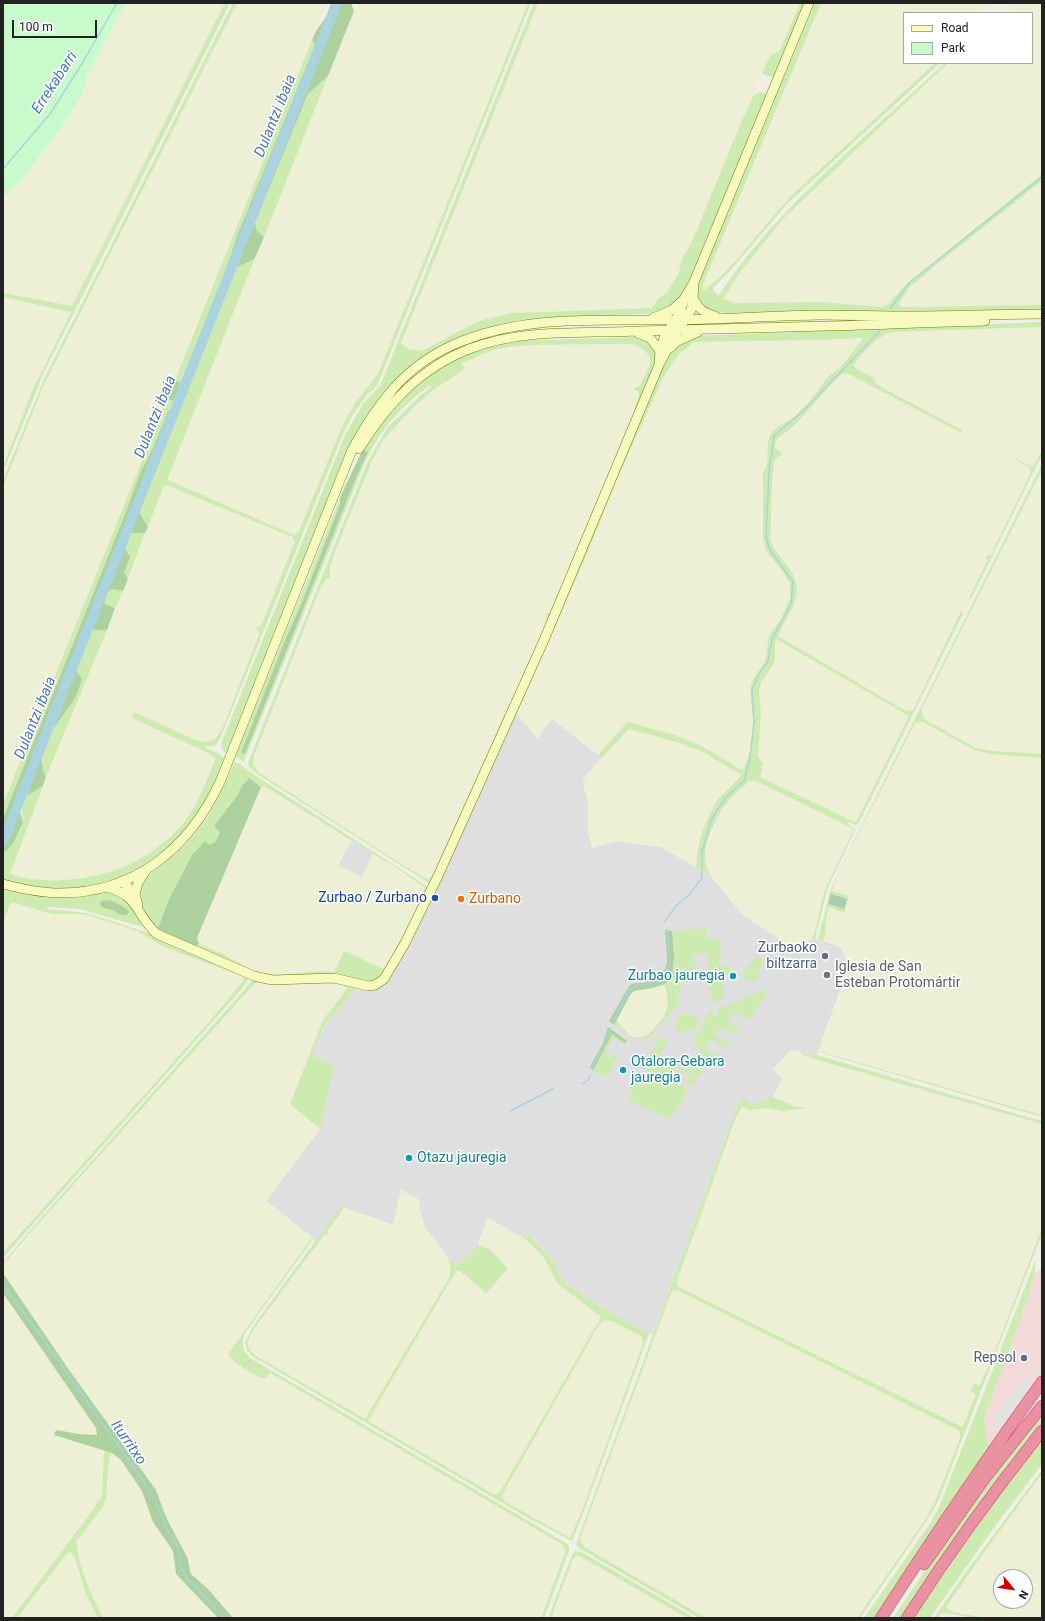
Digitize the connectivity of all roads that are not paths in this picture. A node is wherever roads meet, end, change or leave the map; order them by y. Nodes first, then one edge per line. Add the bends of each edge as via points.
1 (809, 3) edge
2 (689, 298) junction
3 (1042, 314) edge
4 (724, 318) junction
5 (1042, 319) edge
6 (646, 320) junction
7 (681, 320) junction
8 (709, 329) junction
9 (632, 332) junction
10 (670, 334) junction
11 (664, 351) junction
12 (336, 494) junction
13 (146, 870) junction
14 (122, 881) junction
15 (3, 884) edge
16 (106, 886) junction
17 (135, 894) junction
18 (139, 910) junction
19 (1042, 1382) edge
20 (1042, 1406) edge
21 (1042, 1431) edge
22 (881, 1618) edge
23 (889, 1618) edge
24 (907, 1618) edge

1 - 2 main road
2 - 4 main road via 703,312
2 - 6 main road via 672,310
2 - 7 main road
3 - 4 main road
4 - 7 main road
5 - 8 main road
6 - 7 main road
6 - 10 main road via 662,323
6 - 12 main road via 530,324 483,333 451,345 421,363 385,396 352,450
7 - 8 main road
7 - 10 main road
8 - 11 main road via 690,334
9 - 10 main road
9 - 11 main road via 650,338
9 - 12 main road via 562,333 499,340 447,359 403,391 383,414 358,451
10 - 11 main road
11 - 18 main road via 544,640 438,876 384,979 368,986 334,978 272,980 254,976 157,934
12 - 13 main road via 213,798 187,836
13 - 14 main road
13 - 17 main road
14 - 16 main road
14 - 17 main road
15 - 16 main road via 60,893
16 - 18 main road via 123,892
17 - 18 main road
19 - 22 highway via 986,1460
20 - 23 highway via 984,1479
21 - 24 highway via 994,1493

